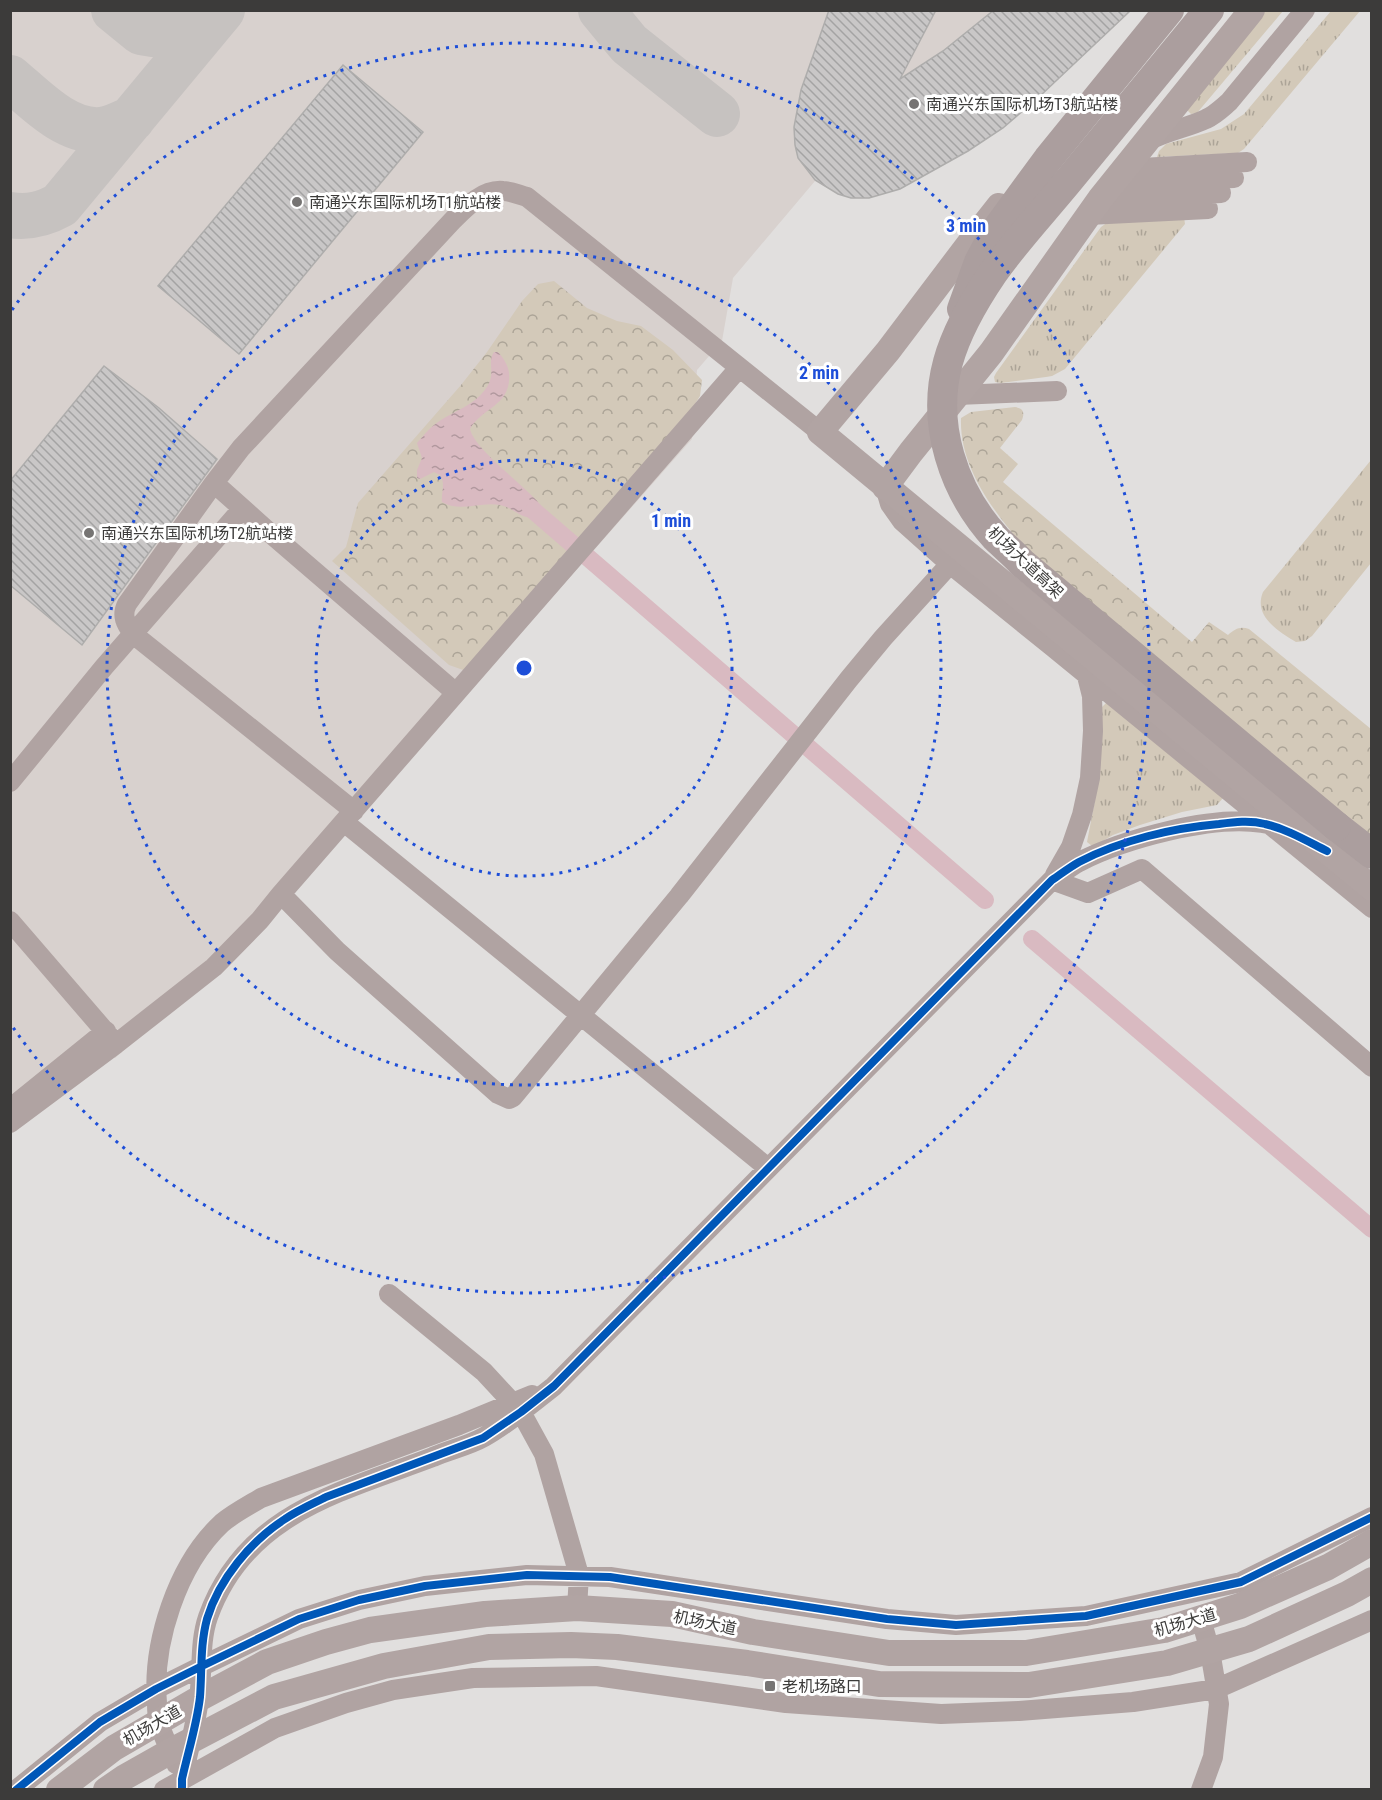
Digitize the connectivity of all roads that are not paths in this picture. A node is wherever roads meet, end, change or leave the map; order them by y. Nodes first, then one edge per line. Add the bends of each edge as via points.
1 (1160, 10) edge
2 (1169, 10) edge
3 (1209, 10) edge
4 (1252, 10) edge
5 (1305, 10) edge
6 (1145, 143) junction
7 (1247, 162) dead end
8 (1227, 185) dead end
9 (1106, 192) junction
10 (1208, 209) dead end
11 (948, 362) junction
12 (739, 368) junction
13 (1057, 391) dead end
14 (957, 395) junction
15 (820, 432) junction
16 (214, 483) junction
17 (885, 487) junction
18 (242, 509) junction
19 (950, 564) junction
20 (133, 634) junction
21 (1057, 639) junction
22 (1086, 671) junction
23 (1118, 679) junction
24 (456, 693) junction
25 (10, 782) edge
26 (349, 817) junction
27 (1270, 825) junction
28 (1331, 839) junction
29 (1371, 854) edge
30 (1371, 866) edge
31 (1052, 880) junction
32 (1371, 888) edge
33 (281, 894) junction
34 (1371, 908) edge
35 (10, 921) edge
36 (580, 1015) junction
37 (111, 1037) junction
38 (1371, 1067) edge
39 (10, 1107) edge
40 (10, 1123) edge
41 (768, 1168) junction
42 (389, 1294) dead end
43 (517, 1407) junction
44 (1371, 1517) edge
45 (1371, 1542) edge
46 (579, 1575) junction
47 (1371, 1580) edge
48 (577, 1608) junction
49 (1201, 1619) junction
50 (1371, 1620) edge
51 (1210, 1651) junction
52 (200, 1666) junction
53 (156, 1689) junction
54 (1216, 1689) junction
55 (200, 1698) junction
56 (158, 1721) junction
57 (181, 1746) junction
58 (182, 1784) edge
59 (16, 1790) edge
60 (59, 1790) edge
61 (106, 1790) edge
62 (164, 1790) edge
63 (1201, 1790) edge

1 - 15 main road
2 - 11 highway, bridge via 1048,159 996,230 967,294
3 - 11 highway, 机场大道高架, bridge via 994,273 965,322
4 - 6 main road
5 - 6 street via 1217,112
6 - 9 main road
7 - 9 street
8 - 9 street
9 - 10 street
9 - 14 main road
11 - 28 highway, 机场大道高架, bridge via 943,395 948,453 958,482 995,537
12 - 15 street
12 - 16 street via 527,197 502,190 486,194 453,220 241,448
12 - 24 street
13 - 14 street
14 - 17 main road
15 - 17 main road
16 - 18 street
16 - 20 street via 123,611
17 - 19 street via 890,504 902,521
17 - 21 main road
18 - 20 street
18 - 24 street
19 - 21 street
19 - 36 street via 826,708
20 - 25 street
20 - 26 street
21 - 22 street
21 - 23 main road
22 - 23 street
22 - 27 street
22 - 31 street via 1092,696 1090,778 1071,847
23 - 28 main road
24 - 26 street
26 - 33 street
26 - 36 street
27 - 28 street
27 - 31 street via 1199,825 1156,834 1078,862
27 - 34 street
28 - 29 highway, 机场大道高架
28 - 30 main road
28 - 32 main road
31 - 38 street via 1088,893 1142,869
31 - 41 street
33 - 36 street via 337,951 504,1098 518,1094
33 - 37 street via 214,967
35 - 37 street
36 - 41 street
37 - 39 street
37 - 40 street
41 - 43 street via 554,1386
42 - 43 street via 484,1372
43 - 46 street via 543,1454
43 - 52 street via 483,1438 326,1497 264,1534 217,1596 207,1619
43 - 53 street via 261,1498 222,1523 193,1560 176,1593 162,1640
44 - 46 street via 1240,1582 1086,1616 956,1625 887,1619
45 - 49 main road, 机场大道 via 1328,1567
46 - 48 street
46 - 52 street via 527,1575 425,1586 359,1600 299,1619
47 - 51 main road, 机场大道 via 1249,1639
48 - 49 main road, 机场大道 via 672,1614 753,1632 889,1653 1026,1653 1164,1630
48 - 55 main road, 机场大道 via 485,1614 370,1630 267,1662
49 - 51 street
50 - 54 street
51 - 54 street
51 - 57 main road, 机场大道 via 1167,1664 1029,1685 879,1684 617,1647 489,1647 384,1666 274,1697
52 - 53 street
52 - 55 street
53 - 56 street
53 - 59 street via 100,1722
54 - 58 street via 1133,1702 941,1714 786,1703 596,1676 473,1678 393,1690 316,1713 275,1728
54 - 63 street via 1219,1704 1213,1757
55 - 56 main road, 机场大道
55 - 57 street
56 - 57 street
56 - 60 main road, 机场大道 via 114,1748
57 - 58 street
57 - 61 main road, 机场大道
58 - 62 street

